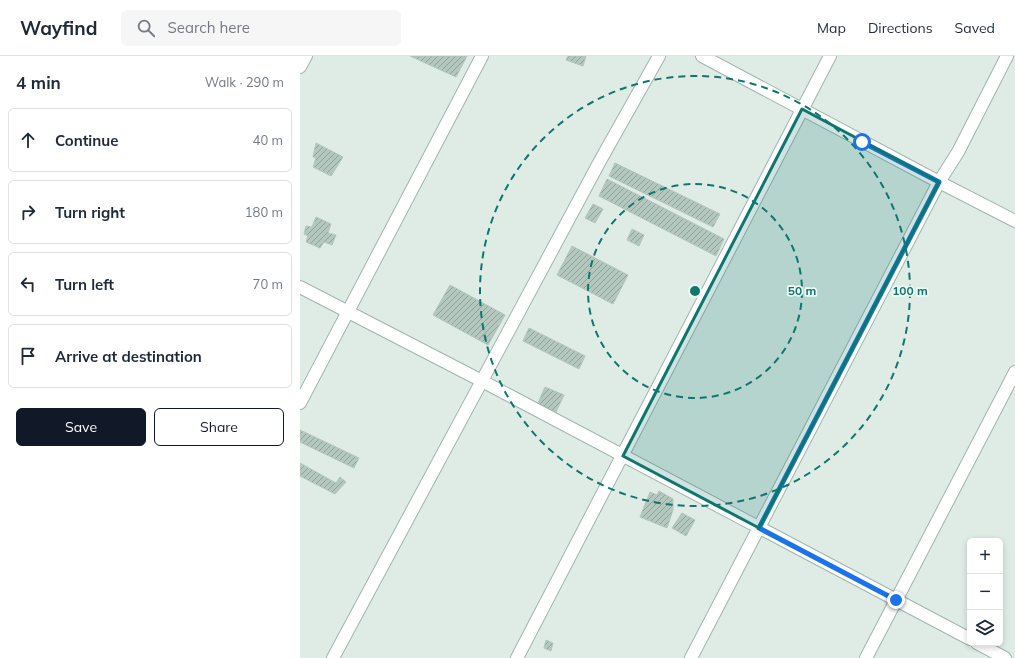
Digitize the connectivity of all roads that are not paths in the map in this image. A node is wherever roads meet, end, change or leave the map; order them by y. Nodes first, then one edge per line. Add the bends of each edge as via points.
1 (306, 56) edge
2 (482, 56) edge
3 (659, 56) edge
4 (702, 56) edge
5 (830, 56) edge
6 (1007, 56) edge
7 (300, 67) edge
8 (802, 109) junction
9 (939, 182) junction
10 (1015, 221) edge
11 (300, 287) edge
12 (347, 312) junction
13 (1015, 372) edge
14 (482, 381) junction
15 (300, 403) edge
16 (623, 456) junction
17 (759, 528) junction
18 (896, 600) junction
19 (967, 637) edge
20 (983, 646) edge
21 (333, 658) edge
22 (517, 658) edge
23 (692, 658) edge
24 (866, 658) edge
25 (1005, 658) edge

1 - 7 street
2 - 12 street
3 - 14 street
4 - 8 street
5 - 8 street
6 - 9 street via 958,152
8 - 9 street
8 - 16 street
9 - 10 street
9 - 17 street
11 - 12 street
12 - 14 street
12 - 15 street
13 - 18 street
14 - 16 street
14 - 21 street
16 - 17 street
16 - 22 street
17 - 18 street
17 - 23 street
18 - 19 street
18 - 24 street
20 - 25 street

